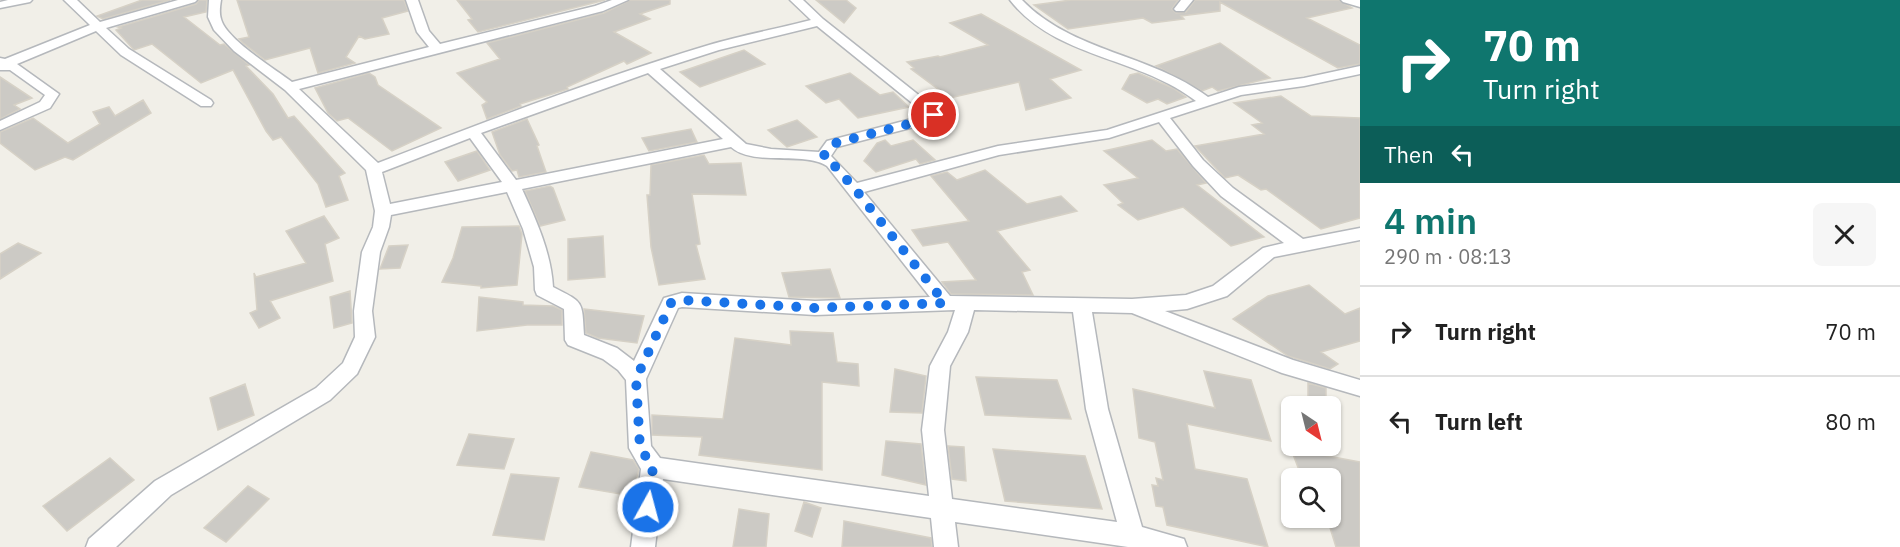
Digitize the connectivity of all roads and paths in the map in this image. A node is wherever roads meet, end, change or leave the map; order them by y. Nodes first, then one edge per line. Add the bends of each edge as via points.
1 (26, 0) edge
2 (70, 0) edge
3 (191, 0) edge
4 (215, 0) edge
5 (412, 0) edge
6 (622, 0) edge
7 (796, 0) edge
8 (1016, 0) edge
9 (1347, 0) edge
10 (0, 2) edge
11 (1360, 4) edge
12 (819, 22) junction
13 (96, 27) junction
14 (437, 49) junction
15 (2, 64) edge
16 (650, 68) junction
17 (1360, 70) edge
18 (290, 87) junction
19 (1206, 102) junction
20 (206, 103) dead end
21 (1161, 116) junction
22 (0, 126) edge
23 (473, 132) junction
24 (733, 142) junction
25 (823, 157) junction
26 (374, 170) junction
27 (512, 185) junction
28 (855, 189) junction
29 (383, 211) junction
30 (1360, 234) edge
31 (1300, 246) junction
32 (956, 304) junction
33 (1081, 305) junction
34 (1132, 306) junction
35 (636, 379) junction
36 (1360, 388) edge
37 (653, 467) junction
38 (941, 507) junction
39 (1133, 536) junction
40 (98, 547) edge
41 (643, 547) edge
42 (946, 547) edge
43 (1175, 547) edge

1 - 10 street
2 - 13 street
3 - 13 street
4 - 18 street via 218,27 238,48
5 - 14 street via 423,32
6 - 14 street
7 - 12 street
8 - 19 street via 1032,18 1079,42 1170,78
9 - 11 street
12 - 16 street via 715,47
12 - 25 street via 934,115 832,144
13 - 15 street
13 - 20 street via 125,52
14 - 18 street
15 - 22 street via 15,68 52,94 45,105
16 - 23 street
16 - 24 street
17 - 19 street via 1239,91
18 - 26 street
19 - 21 street
21 - 28 street via 1109,134 998,152
21 - 31 street via 1227,192
23 - 26 street
23 - 27 street
24 - 25 street via 757,152
24 - 27 street
25 - 28 street
26 - 29 street
27 - 29 street
27 - 35 street via 543,267 544,290 573,306 575,340 617,356
28 - 32 street
29 - 40 street via 371,252 363,311 365,338 350,368 323,394 163,488
30 - 31 street
31 - 34 street via 1269,252 1220,291 1188,302
32 - 33 street
32 - 35 street via 815,308 682,300 671,303
32 - 38 street via 958,332 940,366 933,430
33 - 34 street
33 - 39 street via 1097,409
34 - 36 street via 1289,367
35 - 37 street via 640,448
37 - 38 street
37 - 41 street
38 - 39 street
38 - 42 street
39 - 43 street

